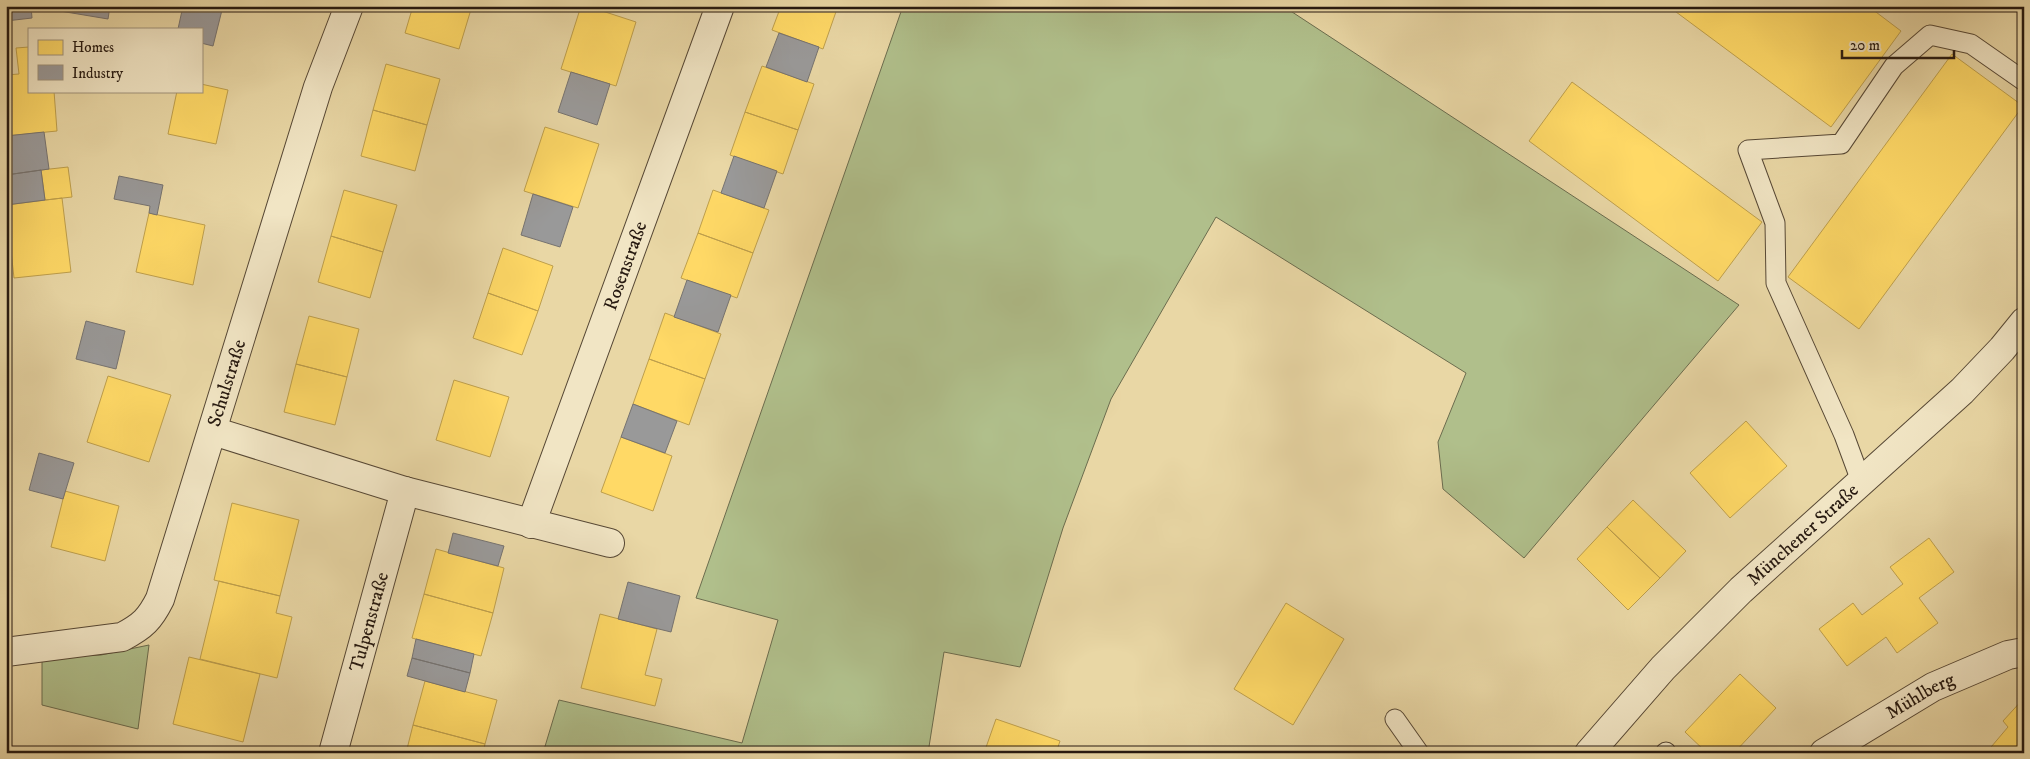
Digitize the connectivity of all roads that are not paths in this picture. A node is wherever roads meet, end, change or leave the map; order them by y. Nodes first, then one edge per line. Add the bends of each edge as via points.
1 (349, 6) edge
2 (720, 6) edge
3 (2024, 81) edge
4 (2024, 322) edge
5 (213, 431) junction
6 (1861, 482) junction
7 (405, 491) junction
8 (531, 524) junction
9 (610, 543) dead end
10 (6, 652) edge
11 (2024, 652) edge
12 (1395, 719) dead end
13 (333, 753) edge
14 (1419, 753) edge
15 (1589, 753) edge
16 (1824, 753) edge

1 - 5 street, Schulstraße via 315,96
2 - 8 street, Rosenstraße
3 - 6 lane via 1971,44 1930,35 1894,66 1841,144 1748,150 1774,223 1776,283 1844,435
4 - 6 street, Münchener Straße via 1962,391
5 - 7 street
5 - 10 street, Schulstraße via 160,599 151,617 138,629 122,636
6 - 15 street, Münchener Straße via 1741,590 1664,668
7 - 8 street
7 - 13 street, Tulpenstraße
8 - 9 street
11 - 16 street, Mühlberg via 2008,655 1933,687
12 - 14 lane

